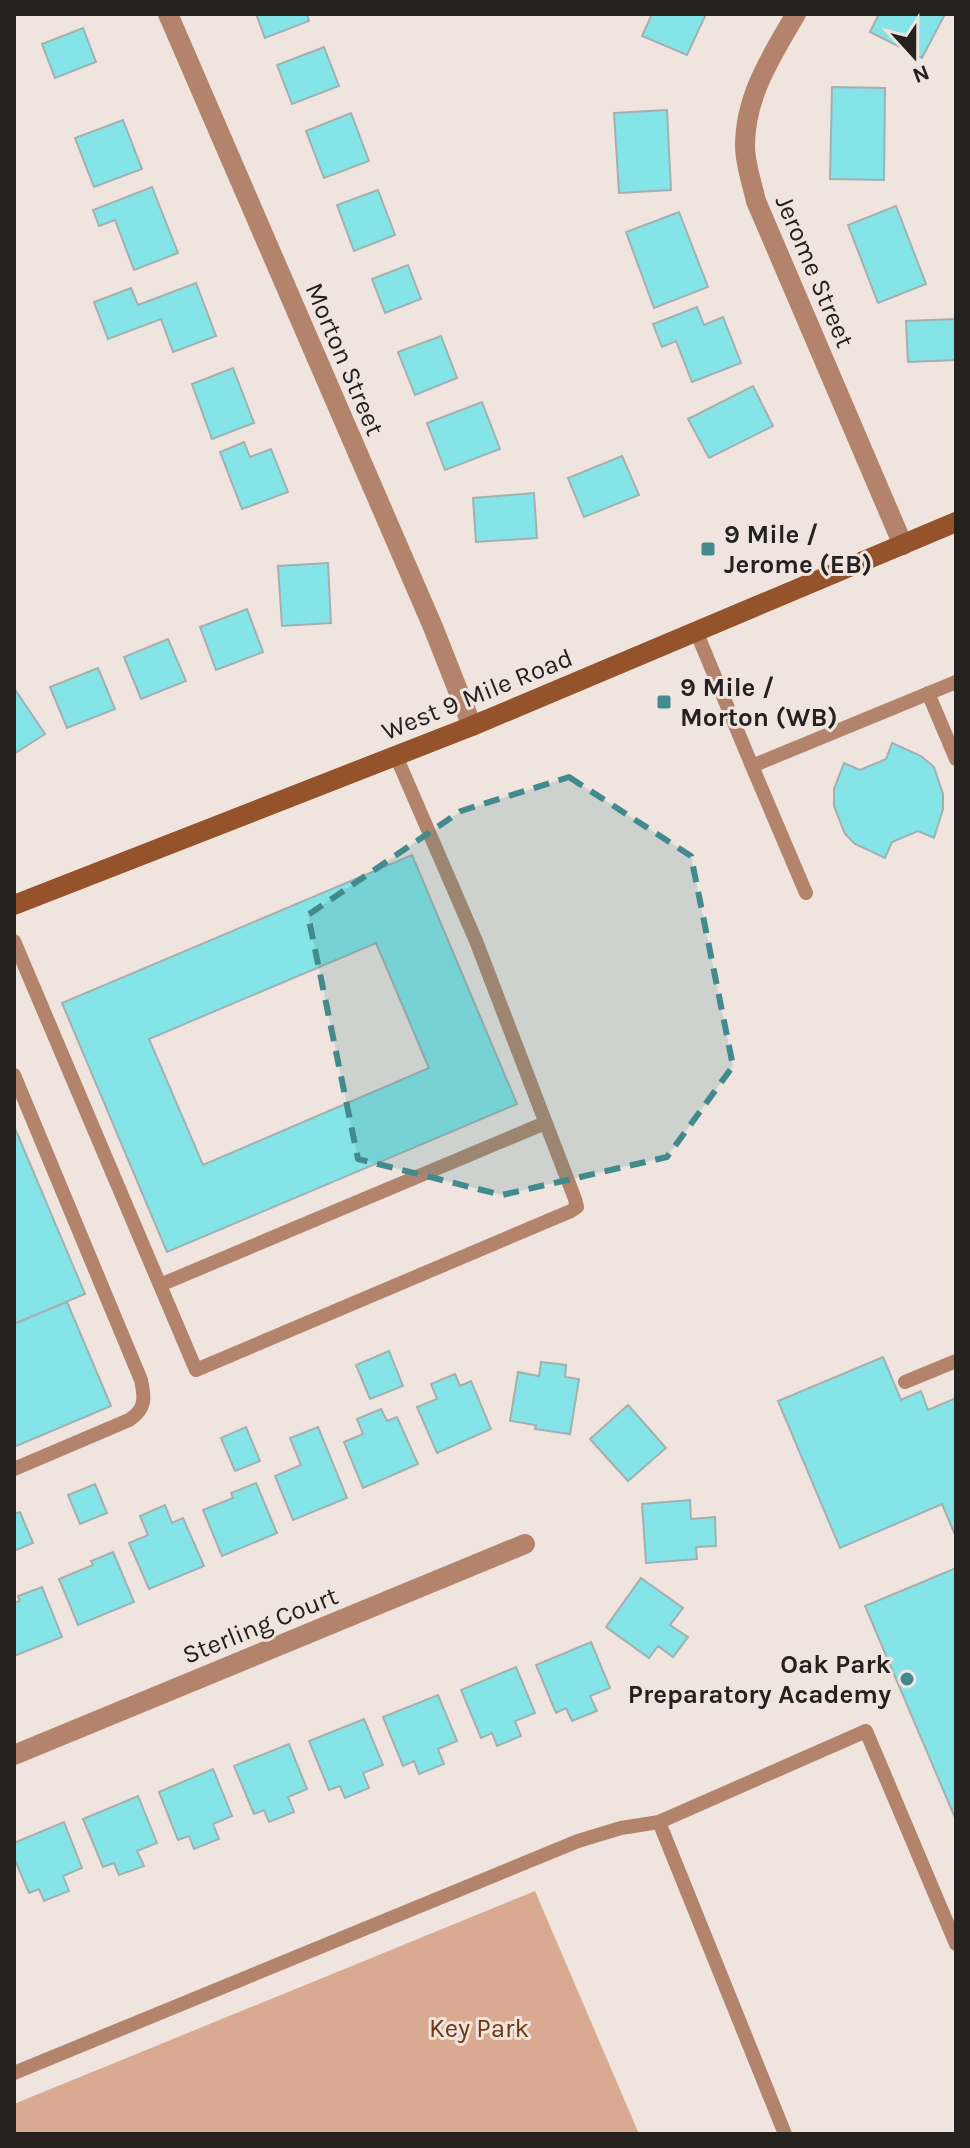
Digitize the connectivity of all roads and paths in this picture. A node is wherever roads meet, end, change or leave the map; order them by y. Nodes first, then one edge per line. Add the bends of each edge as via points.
1 (168, 14) edge
2 (796, 14) edge
3 (954, 528) edge
4 (903, 545) junction
5 (696, 631) junction
6 (956, 682) edge
7 (928, 693) junction
8 (472, 726) junction
9 (396, 756) junction
10 (956, 759) edge
11 (752, 766) junction
12 (806, 893) dead end
13 (14, 905) edge
14 (14, 941) edge
15 (14, 1075) edge
16 (545, 1123) junction
17 (160, 1285) junction
18 (956, 1361) edge
19 (905, 1382) dead end
20 (14, 1469) edge
21 (525, 1544) dead end
22 (14, 1755) edge
23 (659, 1822) junction
24 (956, 1944) edge
25 (14, 2073) edge
26 (785, 2134) edge

1 - 8 street, Morton Street
2 - 4 street, Jerome Street via 761,74 749,110 749,173 756,201
3 - 4 main road, West 9 Mile Road
4 - 5 main road, West 9 Mile Road
5 - 8 main road, West 9 Mile Road
5 - 11 lane
6 - 7 lane
7 - 10 lane
7 - 11 lane
8 - 9 main road, West 9 Mile Road
9 - 13 main road, West 9 Mile Road
9 - 16 lane via 476,941
11 - 12 lane
14 - 17 lane
15 - 20 lane via 145,1398 142,1409 129,1420
16 - 17 lane
16 - 17 lane via 577,1207 225,1358 196,1370
18 - 19 lane
21 - 22 street, Sterling Court
23 - 24 lane via 866,1731
23 - 25 lane via 578,1841
23 - 26 lane

